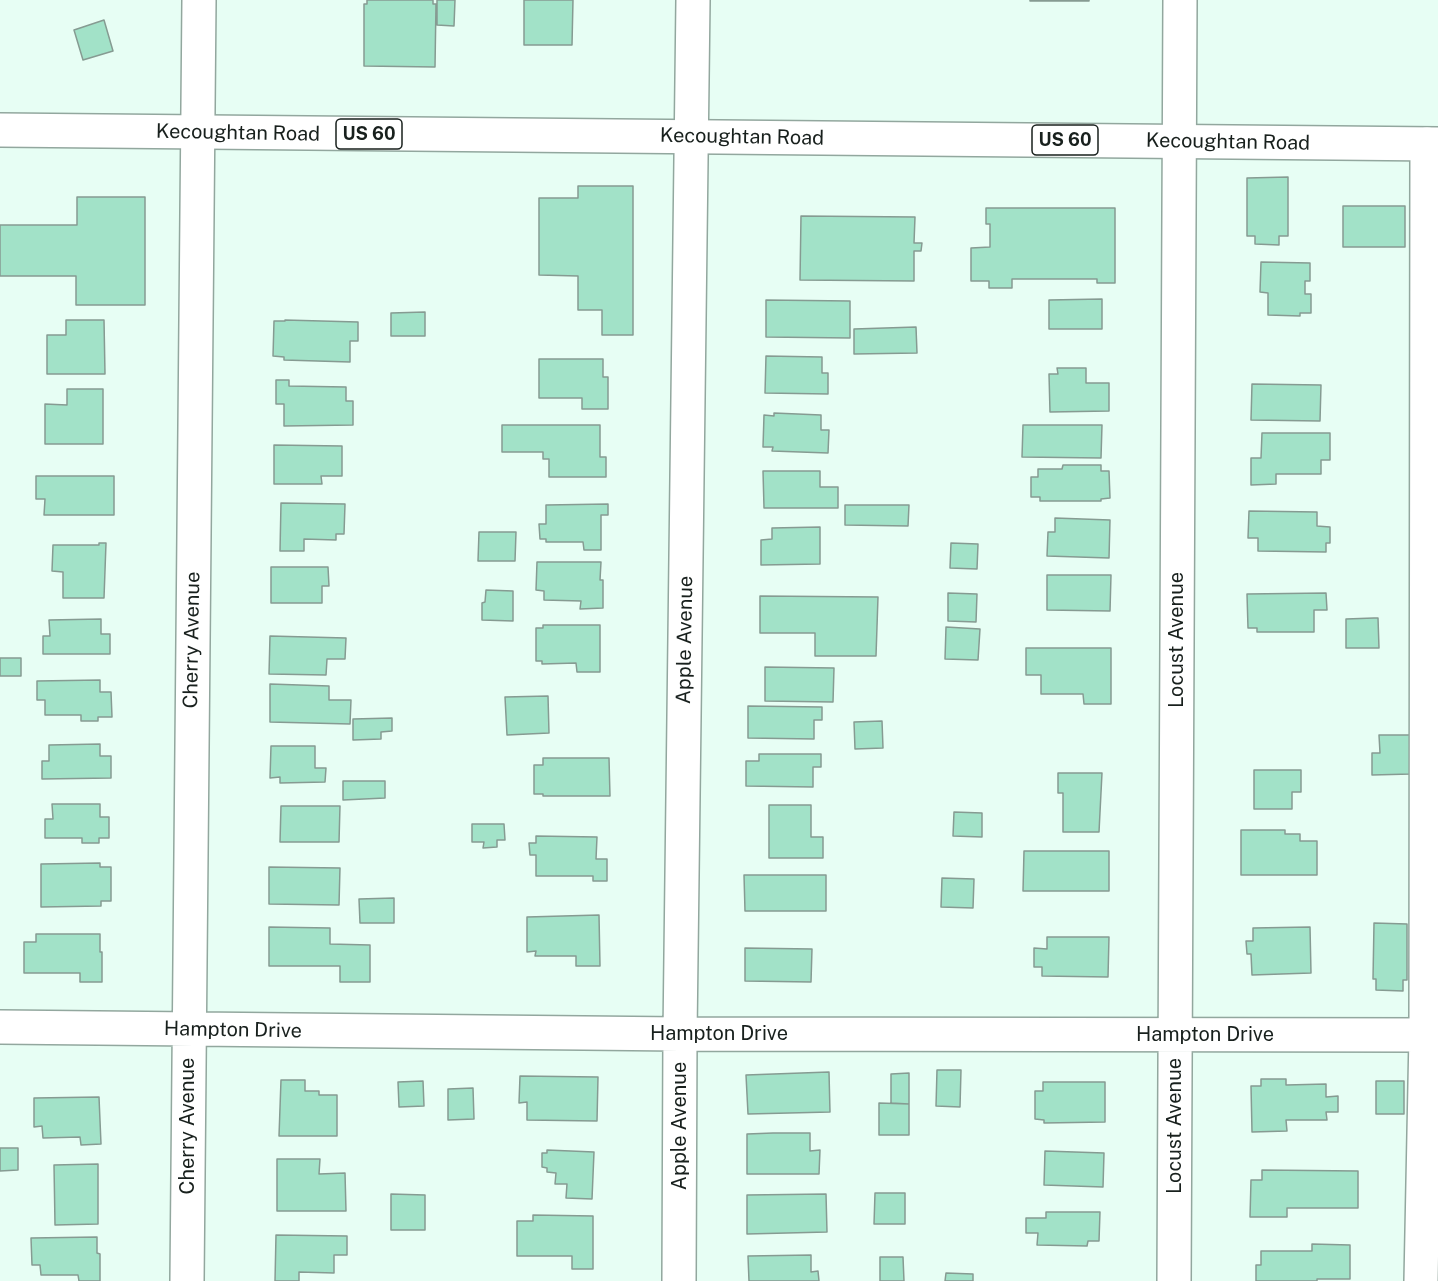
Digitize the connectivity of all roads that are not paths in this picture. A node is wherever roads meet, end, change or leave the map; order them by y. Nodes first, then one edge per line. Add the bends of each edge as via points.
1 (199, 0) edge
2 (693, 0) edge
3 (1180, 0) edge
4 (0, 130) edge
5 (197, 132) junction
6 (691, 137) junction
7 (1178, 141) junction
8 (1433, 144) edge
9 (0, 1027) edge
10 (188, 1030) junction
11 (680, 1034) junction
12 (1176, 1034) junction
13 (1432, 1035) edge
14 (187, 1281) edge
15 (679, 1281) edge
16 (1174, 1281) edge
17 (1421, 1281) edge

1 - 5 street, Cherry Avenue
2 - 6 street, Apple Avenue
3 - 7 street, Locust Avenue
4 - 5 street, Kecoughtan Road / US 60
5 - 6 street, Kecoughtan Road / US 60
5 - 10 street, Cherry Avenue
6 - 7 street, Kecoughtan Road / US 60
6 - 11 street, Apple Avenue
7 - 8 street, Kecoughtan Road / US 60
7 - 12 street, Locust Avenue
8 - 13 street
9 - 10 street, Hampton Drive
10 - 11 street, Hampton Drive
10 - 14 street, Cherry Avenue
11 - 12 street, Hampton Drive
11 - 15 street, Apple Avenue
12 - 13 street, Hampton Drive
12 - 16 street, Locust Avenue
13 - 17 street

